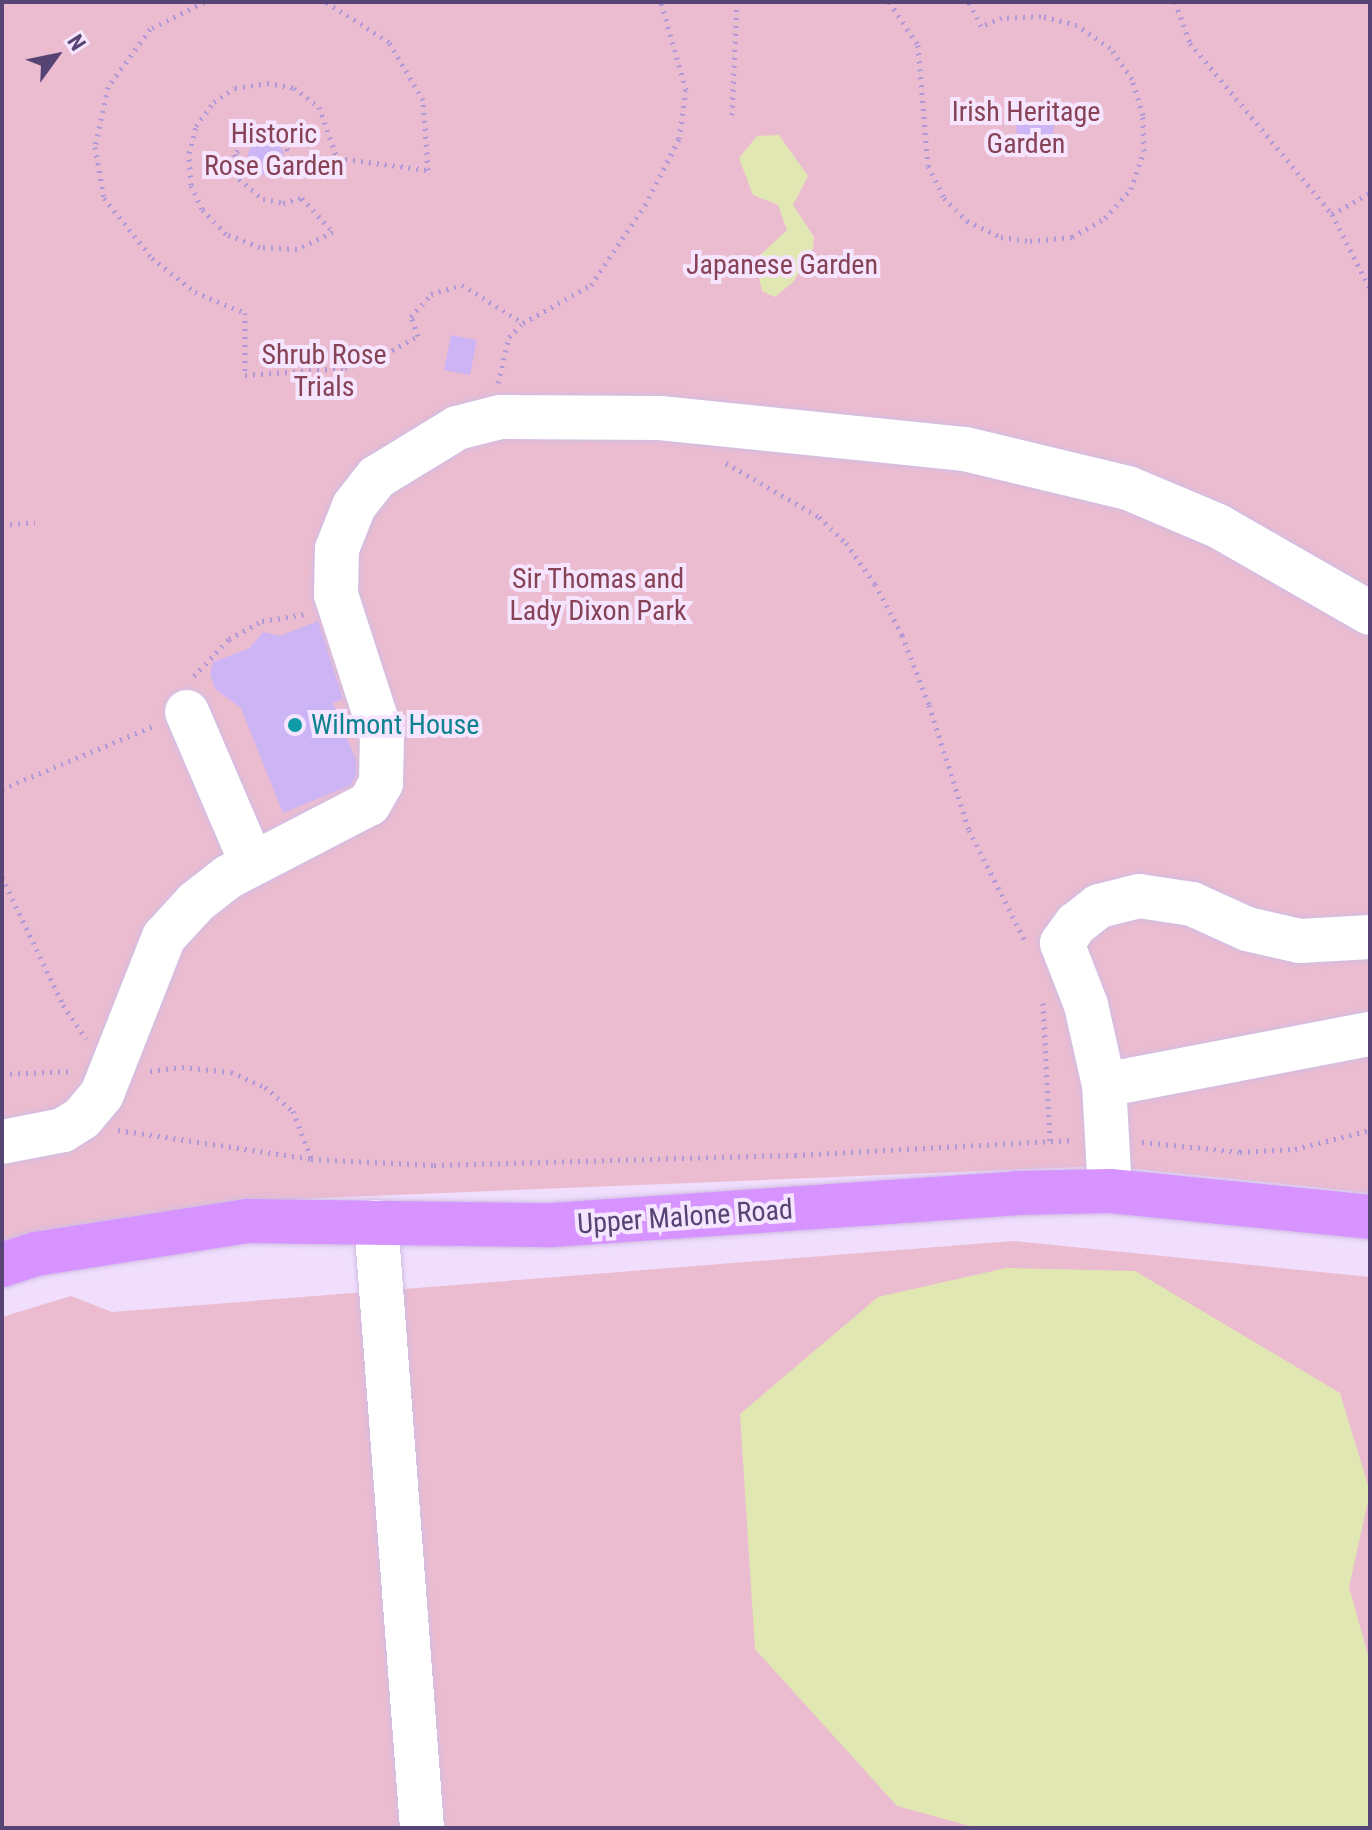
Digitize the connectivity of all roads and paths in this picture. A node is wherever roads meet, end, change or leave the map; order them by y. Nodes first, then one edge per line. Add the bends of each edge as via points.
1 (204, 2) edge
2 (326, 2) edge
3 (661, 2) edge
4 (737, 2) edge
5 (889, 2) edge
6 (969, 2) edge
7 (1175, 2) edge
8 (732, 115) dead end
9 (265, 156) dead end
10 (1370, 193) edge
11 (1332, 214) junction
12 (1370, 289) edge
13 (523, 323) junction
14 (500, 417) junction
15 (693, 422) junction
16 (35, 522) dead end
17 (2, 525) edge
18 (340, 607) junction
19 (1370, 613) edge
20 (187, 712) junction
21 (2, 789) edge
22 (252, 864) junction
23 (2, 877) edge
24 (1370, 937) edge
25 (1026, 945) dead end
26 (1040, 987) dead end
27 (1370, 1034) edge
28 (114, 1069) junction
29 (2, 1074) edge
30 (1104, 1085) junction
31 (82, 1118) junction
32 (1370, 1130) edge
33 (1109, 1137) junction
34 (1050, 1141) junction
35 (2, 1142) edge
36 (311, 1159) junction
37 (1110, 1191) junction
38 (1370, 1217) edge
39 (376, 1222) junction
40 (2, 1265) edge
41 (422, 1828) edge

1 - 13 path via 150,29 108,87 95,147 104,198 152,258 195,292 245,313 245,375 345,368 378,358 418,336 411,317 431,294 462,285
2 - 9 path via 389,42 423,100 428,170 337,158 319,107 294,88 267,83 235,88 214,102 196,126 189,153 191,185 202,209 226,234 260,247 297,249 333,232 302,198 283,203 263,199 239,179 235,154 247,137 266,130 284,140 290,158
3 - 13 path via 686,90 679,139 645,205 591,285
4 - 8 path
5 - 6 path via 918,45 926,154 944,198 967,221 1001,237 1072,237 1105,218 1131,189 1144,151 1143,115 1132,79 1110,48 1077,25 1041,16 1002,18 981,26
7 - 11 path via 1190,43
10 - 11 path
11 - 12 path
13 - 14 path via 500,356
14 - 15 lane
14 - 18 lane via 457,428 377,477 354,506 337,549
15 - 19 lane via 965,449 1128,488 1218,526
15 - 25 path via 722,460 819,517 846,543 875,584 929,705 969,830
16 - 17 path
18 - 20 path via 262,621 229,639 195,669
18 - 22 lane via 382,737 381,783 369,804
20 - 21 path
20 - 22 lane
22 - 28 lane via 196,902 164,937 144,978
23 - 28 path via 63,1005
24 - 30 lane via 1300,941 1247,929 1192,904 1139,896 1099,906 1062,943 1086,1005
26 - 34 path via 1048,1031
27 - 30 lane
28 - 29 path
28 - 31 lane
28 - 36 path via 231,1072 265,1087 293,1111
30 - 33 lane
31 - 35 lane via 63,1130
31 - 36 path via 156,1138
32 - 33 path via 1295,1149 1240,1152
33 - 34 path
33 - 37 lane
34 - 36 path via 634,1162 434,1165
37 - 38 main road, Upper Malone Road
37 - 39 main road, Upper Malone Road via 567,1224
39 - 40 main road, Upper Malone Road via 247,1221 36,1254
39 - 41 lane

